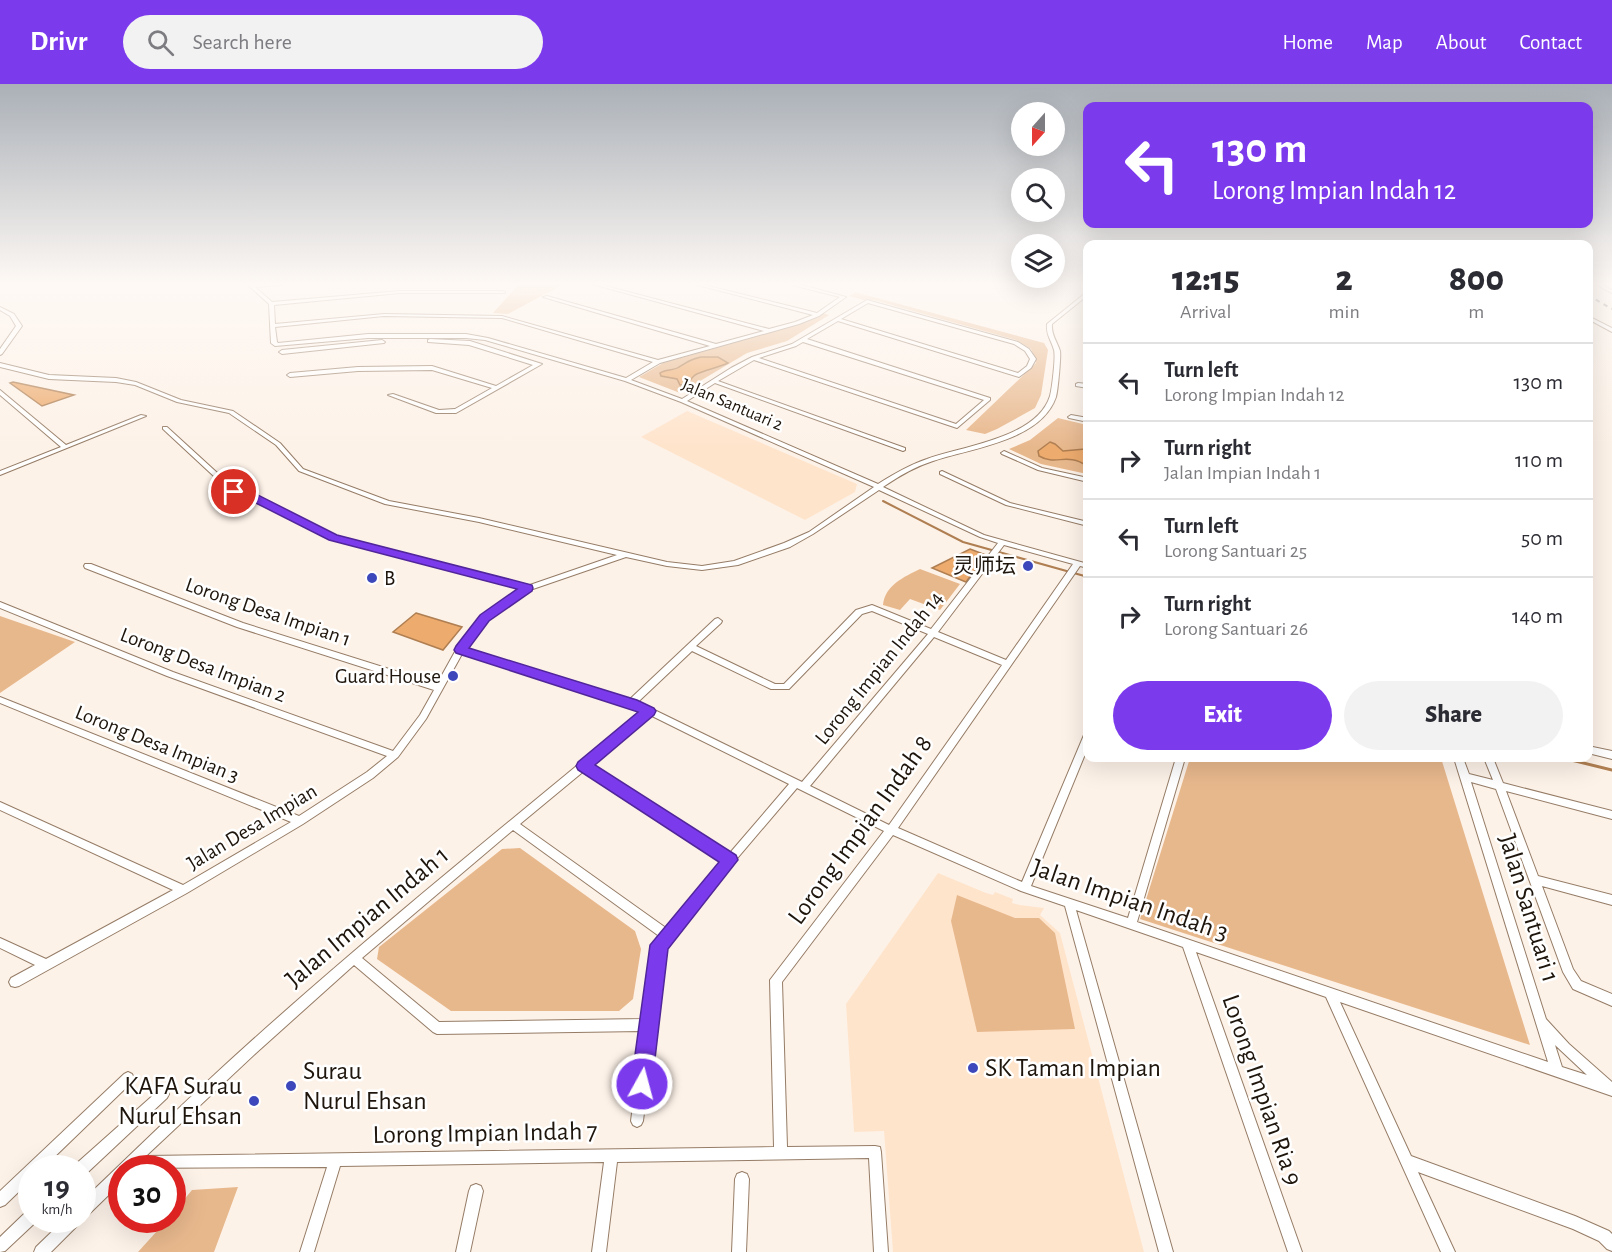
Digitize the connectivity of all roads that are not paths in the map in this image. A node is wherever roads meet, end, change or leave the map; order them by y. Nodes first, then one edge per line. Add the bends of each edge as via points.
1 (10, 339) edge
2 (274, 339) edge
3 (343, 339) edge
4 (483, 339) edge
5 (578, 339) edge
6 (690, 339) edge
7 (743, 339) edge
8 (900, 339) edge
9 (1000, 339) edge
10 (1052, 339) edge
11 (804, 340) joint
12 (716, 346) junction
13 (282, 352) dead end
14 (0, 353) edge
15 (550, 358) junction
16 (754, 358) junction
17 (658, 362) junction
18 (0, 365) edge
19 (537, 365) junction
20 (11, 368) junction
21 (0, 372) edge
22 (290, 375) dead end
23 (627, 380) junction
24 (714, 381) junction
25 (1078, 384) dead end
26 (1083, 385) edge
27 (496, 388) junction
28 (0, 392) edge
29 (391, 395) dead end
30 (683, 401) junction
31 (143, 416) dead end
32 (1071, 417) dead end
33 (1083, 419) edge
34 (165, 428) dead end
35 (65, 447) junction
36 (903, 449) dead end
37 (1004, 453) dead end
38 (0, 473) edge
39 (942, 473) dead end
40 (1083, 479) edge
41 (879, 487) junction
42 (1083, 523) edge
43 (1001, 545) junction
44 (623, 555) junction
45 (1077, 564) junction
46 (1083, 565) edge
47 (88, 566) dead end
48 (527, 588) junction
49 (0, 605) edge
50 (718, 621) dead end
51 (933, 633) junction
52 (691, 647) junction
53 (460, 650) junction
54 (1008, 664) junction
55 (439, 688) junction
56 (0, 700) edge
57 (632, 703) junction
58 (649, 711) junction
59 (1083, 747) edge
60 (1593, 750) edge
61 (1612, 754) edge
62 (394, 755) junction
63 (1180, 762) edge
64 (1460, 762) edge
65 (1491, 762) edge
66 (584, 766) junction
67 (1465, 777) junction
68 (800, 785) junction
69 (1500, 786) junction
70 (0, 806) edge
71 (1612, 815) edge
72 (300, 821) junction
73 (513, 825) junction
74 (891, 830) junction
75 (730, 860) junction
76 (1534, 879) junction
77 (1025, 888) junction
78 (183, 890) junction
79 (1612, 900) edge
80 (1069, 903) junction
81 (1131, 925) junction
82 (667, 935) junction
83 (0, 943) edge
84 (1186, 944) junction
85 (354, 958) junction
86 (46, 965) junction
87 (15, 982) dead end
88 (1330, 993) junction
89 (1612, 1000) edge
90 (1541, 1020) junction
91 (649, 1025) junction
92 (1557, 1071) junction
93 (128, 1078) dead end
94 (1612, 1090) edge
95 (163, 1094) dead end
96 (637, 1121) dead end
97 (781, 1153) junction
98 (47, 1155) edge
99 (96, 1155) edge
100 (139, 1155) edge
101 (611, 1155) junction
102 (336, 1160) junction
103 (1406, 1161) junction
104 (186, 1166) edge
105 (742, 1179) dead end
106 (18, 1183) edge
107 (108, 1186) edge
108 (476, 1191) dead end
109 (96, 1197) edge
110 (0, 1200) edge
111 (18, 1229) edge
112 (60, 1233) edge
113 (1612, 1244) edge
114 (0, 1246) edge
115 (40, 1252) edge
116 (307, 1252) edge
117 (463, 1252) edge
118 (599, 1252) edge
119 (739, 1252) edge
120 (881, 1252) edge
121 (1166, 1252) edge
122 (1295, 1252) edge
123 (1448, 1252) edge

1 - 14 street
2 - 3 street, Jalan Santuari 2 via 277,345
4 - 15 street, Jalan Santuari 2
5 - 17 street
6 - 12 street
7 - 12 street
8 - 9 street via 1019,375 1033,358 1016,343
10 - 41 street via 1058,352 1053,396 1045,411 1029,426 1003,439 902,471
11 - 16 street
11 - 16 street via 988,399 957,426
12 - 17 street
13 - 19 street via 375,342 462,342
15 - 19 street
15 - 23 street, Jalan Santuari 2
16 - 24 street
17 - 23 street
18 - 20 street
19 - 27 street
20 - 21 street
20 - 44 street via 49,377 116,380 179,401 231,412 278,444 301,470 387,503 479,520
22 - 27 street via 423,367 441,369
23 - 30 street, Jalan Santuari 2
24 - 30 street
24 - 36 street
25 - 26 street
27 - 29 street via 449,412 438,412
28 - 35 street
30 - 41 street, Jalan Santuari 2
31 - 35 street
32 - 33 street
34 - 48 street via 234,492 244,493 333,538
35 - 38 street
37 - 40 street via 1040,468
39 - 42 street via 1008,504
41 - 43 street, Jalan Santuari 2
41 - 44 street via 787,545 735,563 702,568
43 - 45 street, Jalan Santuari 2
43 - 51 street, Lorong Impian Indah 14
44 - 48 street, Jalan Desa Impian
45 - 46 street, Jalan Santuari 2
45 - 54 street, Lorong Impian Indah 8
47 - 55 street, Lorong Desa Impian 1 via 240,625
48 - 53 street, Jalan Desa Impian via 485,618
49 - 62 street, Lorong Desa Impian 2 via 170,674
50 - 52 street
51 - 52 street via 872,608 859,612 786,687 774,687
51 - 54 street
51 - 68 street, Lorong Impian Indah 14
52 - 57 street
53 - 55 street, Jalan Desa Impian
53 - 57 street, Jalan Impian Indah 3
54 - 74 street, Lorong Impian Indah 8
55 - 62 street, Jalan Desa Impian
56 - 72 street, Lorong Desa Impian 3
57 - 58 street, Jalan Impian Indah 3
58 - 66 street, Jalan Impian Indah 1
58 - 68 street, Jalan Impian Indah 3
59 - 77 street
60 - 61 street
62 - 72 street, Jalan Desa Impian
63 - 81 street
64 - 67 street, Jalan Santuari 1
65 - 69 street
66 - 73 street, Jalan Impian Indah 1
66 - 75 street
67 - 69 street
67 - 90 street, Jalan Santuari 1
68 - 74 street, Jalan Impian Indah 3
68 - 75 street, Lorong Impian Indah 14
69 - 71 street
69 - 76 street
70 - 78 street
72 - 78 street, Jalan Desa Impian
73 - 82 street
73 - 85 street, Jalan Impian Indah 1
74 - 77 street, Jalan Impian Indah 3
74 - 97 street, Lorong Impian Indah 8 via 776,980
75 - 82 street, Lorong Impian Indah 14
76 - 79 street
76 - 89 street via 1577,985
77 - 80 street, Jalan Impian Indah 3
78 - 86 street, Jalan Desa Impian
80 - 81 street, Jalan Impian Indah 3
80 - 121 street
81 - 84 street, Jalan Impian Indah 3
82 - 91 street, Lorong Impian Indah 14 via 659,945
83 - 86 street
84 - 88 street, Jalan Impian Indah 3
84 - 122 street, Lorong Impian Ria 9
85 - 91 street via 437,1028
85 - 100 street, Jalan Impian Indah 1
86 - 87 street, Jalan Desa Impian
88 - 92 street, Jalan Impian Indah 3
88 - 103 street
90 - 92 street, Jalan Santuari 1
90 - 94 street via 1565,1048
91 - 96 street, Lorong Impian Indah 14
92 - 94 street, Jalan Impian Indah 3
93 - 98 street
95 - 99 street
97 - 101 street, Lorong Impian Indah 7
97 - 120 street, Lorong Impian Indah 7 via 875,1152
101 - 102 street, Lorong Impian Indah 7
101 - 118 street
102 - 104 street, Lorong Impian Indah 7
102 - 116 street
103 - 113 street via 1575,1223 1604,1236
103 - 123 street
105 - 119 street
106 - 110 street
107 - 109 street, Jalan Impian Indah 1
108 - 117 street
111 - 114 street
112 - 115 street

